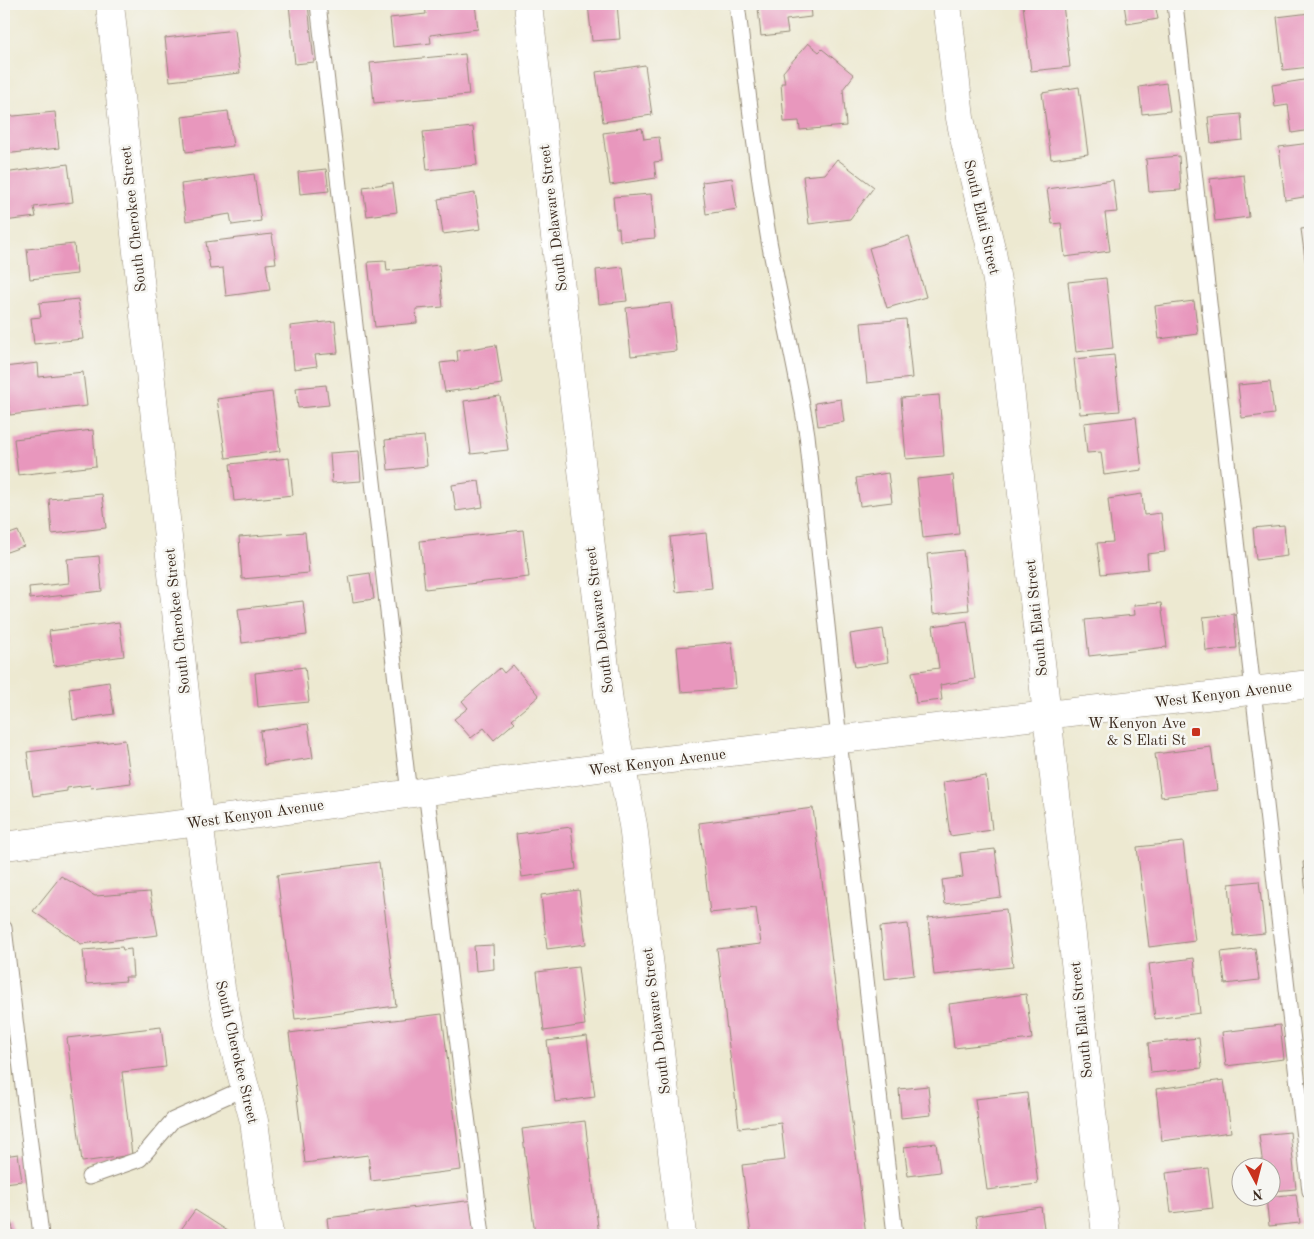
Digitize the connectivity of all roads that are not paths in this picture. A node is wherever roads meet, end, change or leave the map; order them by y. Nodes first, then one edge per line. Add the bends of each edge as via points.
1 (110, 4) edge
2 (318, 4) edge
3 (528, 4) edge
4 (737, 4) edge
5 (946, 4) edge
6 (1175, 4) edge
7 (1310, 684) edge
8 (1253, 691) junction
9 (1047, 716) junction
10 (839, 740) junction
11 (621, 765) junction
12 (417, 793) junction
13 (199, 822) junction
14 (4, 846) edge
15 (4, 928) edge
16 (1304, 1079) edge
17 (245, 1088) junction
18 (89, 1177) dead end
19 (1310, 1191) edge
20 (41, 1235) edge
21 (268, 1235) edge
22 (482, 1235) edge
23 (682, 1235) edge
24 (895, 1235) edge
25 (1106, 1235) edge

1 - 13 street, South Cherokee Street
2 - 12 lane
3 - 11 street, South Delaware Street via 609,702
4 - 10 lane via 759,182 807,435
5 - 9 street, South Elati Street via 965,142 1000,299
6 - 8 lane
7 - 8 street, West Kenyon Avenue
8 - 9 street, West Kenyon Avenue
8 - 16 lane
9 - 10 street, West Kenyon Avenue
9 - 25 street, South Elati Street
10 - 11 street, West Kenyon Avenue
10 - 24 lane
11 - 12 street, West Kenyon Avenue
11 - 23 street, South Delaware Street via 633,825
12 - 13 street, West Kenyon Avenue
12 - 22 lane
13 - 14 street, West Kenyon Avenue
13 - 17 street, South Cherokee Street via 221,988
15 - 20 lane
16 - 19 lane
17 - 18 lane via 173,1120 140,1159
17 - 21 street, South Cherokee Street via 254,1121

